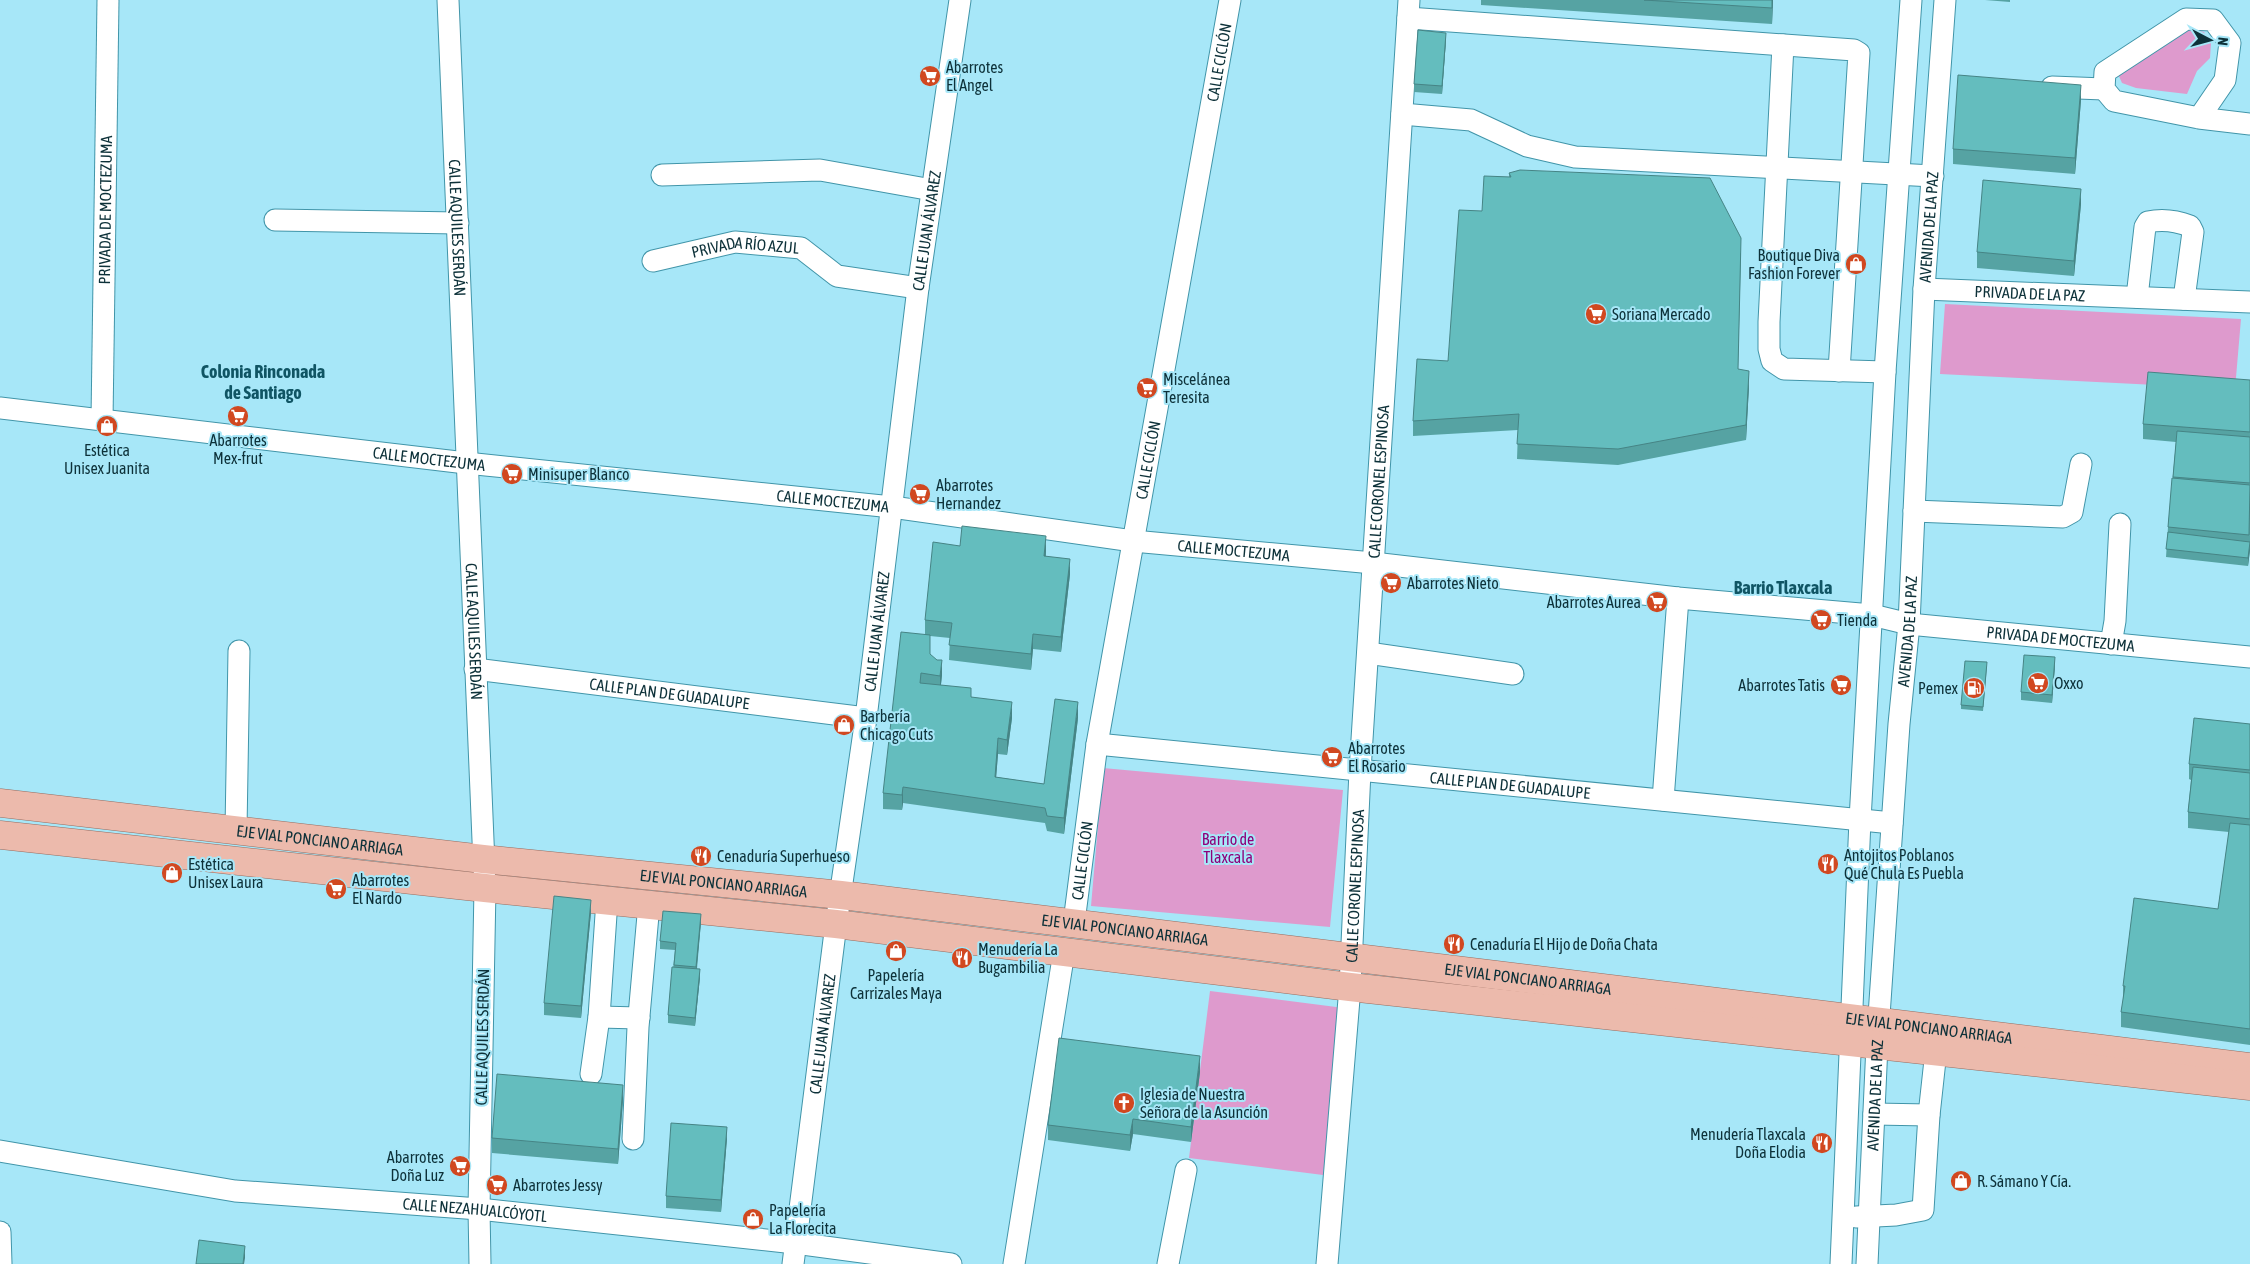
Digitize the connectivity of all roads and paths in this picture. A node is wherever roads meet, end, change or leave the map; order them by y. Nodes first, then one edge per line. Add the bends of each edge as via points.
1 (108, 0) edge
2 (448, 0) edge
3 (960, 0) edge
4 (1230, 0) edge
5 (1911, 0) edge
6 (1945, 0) edge
7 (1408, 9) edge
8 (1783, 45) junction
9 (2050, 86) edge
10 (2104, 89) junction
11 (1402, 114) junction
12 (2199, 118) junction
13 (2250, 124) edge
14 (1777, 167) junction
15 (1853, 171) junction
16 (1899, 174) junction
17 (662, 175) dead end
18 (1933, 176) junction
19 (932, 190) junction
20 (275, 220) dead end
21 (458, 223) junction
22 (653, 260) dead end
23 (918, 288) junction
24 (1924, 288) junction
25 (2137, 297) junction
26 (2184, 299) junction
27 (2250, 302) edge
28 (1839, 372) junction
29 (1885, 372) junction
30 (0, 408) edge
31 (102, 420) junction
32 (466, 463) junction
33 (2081, 464) dead end
34 (892, 507) junction
35 (1914, 511) junction
36 (2120, 524) dead end
37 (1133, 541) junction
38 (1373, 563) junction
39 (1678, 598) junction
40 (1872, 615) junction
41 (1909, 624) junction
42 (2112, 644) junction
43 (239, 651) dead end
44 (1368, 653) junction
45 (2250, 657) edge
46 (475, 669) junction
47 (1513, 674) dead end
48 (866, 718) junction
49 (1866, 722) junction
50 (1899, 724) junction
51 (1097, 744) junction
52 (1360, 771) junction
53 (1663, 800) junction
54 (0, 803) edge
55 (1860, 820) junction
56 (1892, 823) junction
57 (236, 830) junction
58 (0, 835) edge
59 (483, 860) junction
60 (485, 888) junction
61 (841, 895) junction
62 (607, 900) junction
63 (649, 904) junction
64 (1074, 922) junction
65 (836, 924) junction
66 (1064, 952) junction
67 (1352, 956) junction
68 (1350, 987) junction
69 (599, 1017) junction
70 (639, 1018) junction
71 (1865, 1031) junction
72 (1936, 1051) junction
73 (2250, 1067) edge
74 (591, 1074) dead end
75 (2250, 1086) edge
76 (1874, 1114) junction
77 (1929, 1115) junction
78 (633, 1139) dead end
79 (0, 1151) edge
80 (1186, 1170) dead end
81 (479, 1209) junction
82 (1870, 1216) junction
83 (1844, 1218) junction
84 (0, 1232) edge
85 (795, 1243) junction
86 (1, 1264) edge
87 (480, 1264) edge
88 (793, 1264) edge
89 (951, 1264) edge
90 (1014, 1264) edge
91 (1168, 1264) edge
92 (1328, 1264) edge
93 (1841, 1264) edge
94 (1866, 1264) edge

1 - 31 street, PRIVADA DE MOCTEZUMA
2 - 21 street, CALLE AQUILES SERDÁN
3 - 19 street, CALLE JUAN ÁLVAREZ
4 - 37 street, CALLE CICLÓN
5 - 16 street, AVENIDA DE LA PAZ
6 - 18 street, AVENIDA DE LA PAZ
7 - 8 street
7 - 11 street, CALLE CORONEL ESPINOSA
8 - 14 street
8 - 15 street via 1859,53
9 - 10 street
10 - 12 street via 2114,101
10 - 12 street via 2105,72 2186,19 2213,20 2230,43 2225,80
11 - 14 street via 1471,120 1527,146 1575,157
11 - 38 street, CALLE CORONEL ESPINOSA
12 - 13 street
14 - 15 street
14 - 28 street via 1769,322 1772,361 1784,369
15 - 16 street
15 - 28 street
16 - 18 street
16 - 29 street, AVENIDA DE LA PAZ
17 - 19 street via 820,170
18 - 24 street, AVENIDA DE LA PAZ
19 - 23 street, CALLE JUAN ÁLVAREZ
20 - 21 street
21 - 32 street, CALLE AQUILES SERDÁN
22 - 23 street, PRIVADA RÍO AZUL via 735,242 801,248 836,276
23 - 34 street, CALLE JUAN ÁLVAREZ
24 - 25 street, PRIVADA DE LA PAZ
24 - 35 street, AVENIDA DE LA PAZ
25 - 26 street, PRIVADA DE LA PAZ
25 - 26 street via 2145,227 2148,222 2157,220 2183,223 2193,232
26 - 27 street, PRIVADA DE LA PAZ
28 - 29 street
29 - 40 street, AVENIDA DE LA PAZ
30 - 31 street, CALLE MOCTEZUMA
31 - 32 street, CALLE MOCTEZUMA
32 - 34 street, CALLE MOCTEZUMA
32 - 46 street, CALLE AQUILES SERDÁN
33 - 35 street via 2072,512 2063,517
34 - 37 street, CALLE MOCTEZUMA
34 - 48 street, CALLE JUAN ÁLVAREZ
35 - 41 street, AVENIDA DE LA PAZ
36 - 42 street
37 - 38 street, CALLE MOCTEZUMA
37 - 51 street, CALLE CICLÓN
38 - 39 street, CALLE MOCTEZUMA
38 - 44 street, CALLE CORONEL ESPINOSA
39 - 40 street, CALLE MOCTEZUMA
39 - 53 street
40 - 41 street, PRIVADA DE MOCTEZUMA
40 - 49 street, AVENIDA DE LA PAZ
41 - 42 street, PRIVADA DE MOCTEZUMA
41 - 50 street, AVENIDA DE LA PAZ
42 - 45 street, PRIVADA DE MOCTEZUMA
43 - 57 street
44 - 47 street
44 - 52 street, CALLE CORONEL ESPINOSA
46 - 48 street, CALLE PLAN DE GUADALUPE
46 - 59 street, CALLE AQUILES SERDÁN
48 - 61 street, CALLE JUAN ÁLVAREZ
49 - 50 street
49 - 55 street, AVENIDA DE LA PAZ
50 - 56 street, AVENIDA DE LA PAZ
51 - 52 street, CALLE PLAN DE GUADALUPE
51 - 64 street, CALLE CICLÓN
52 - 53 street, CALLE PLAN DE GUADALUPE
52 - 67 street, CALLE CORONEL ESPINOSA
53 - 55 street, CALLE PLAN DE GUADALUPE
54 - 57 main road, EJE VIAL PONCIANO ARRIAGA
55 - 56 street, CALLE PLAN DE GUADALUPE
55 - 71 street, AVENIDA DE LA PAZ
56 - 71 street, AVENIDA DE LA PAZ
57 - 59 main road, EJE VIAL PONCIANO ARRIAGA
58 - 60 main road, EJE VIAL PONCIANO ARRIAGA
59 - 60 street, CALLE AQUILES SERDÁN
59 - 61 main road, EJE VIAL PONCIANO ARRIAGA
60 - 62 main road, EJE VIAL PONCIANO ARRIAGA
60 - 81 street, CALLE AQUILES SERDÁN
61 - 64 main road, EJE VIAL PONCIANO ARRIAGA
61 - 65 street, CALLE JUAN ÁLVAREZ
62 - 63 main road, EJE VIAL PONCIANO ARRIAGA
62 - 69 street
63 - 65 main road, EJE VIAL PONCIANO ARRIAGA
63 - 70 street
64 - 67 main road, EJE VIAL PONCIANO ARRIAGA
65 - 66 main road, EJE VIAL PONCIANO ARRIAGA
65 - 85 street, CALLE JUAN ÁLVAREZ
66 - 68 main road, EJE VIAL PONCIANO ARRIAGA
66 - 90 street
67 - 68 street, CALLE CORONEL ESPINOSA
67 - 71 main road, EJE VIAL PONCIANO ARRIAGA
68 - 71 main road, EJE VIAL PONCIANO ARRIAGA
68 - 92 street, CALLE CORONEL ESPINOSA
69 - 70 street
69 - 74 street
70 - 78 street
71 - 72 main road, EJE VIAL PONCIANO ARRIAGA
71 - 73 main road, EJE VIAL PONCIANO ARRIAGA
71 - 76 street, AVENIDA DE LA PAZ
71 - 83 street, AVENIDA DE LA PAZ
72 - 75 main road, EJE VIAL PONCIANO ARRIAGA
72 - 77 street
76 - 77 street
76 - 82 street, AVENIDA DE LA PAZ
77 - 82 street via 1923,1210
79 - 81 street, CALLE NEZAHUALCÓYOTL via 235,1191
80 - 91 street
81 - 85 street, CALLE NEZAHUALCÓYOTL
81 - 87 street, CALLE AQUILES SERDÁN
82 - 83 street
82 - 94 street, AVENIDA DE LA PAZ
83 - 93 street, AVENIDA DE LA PAZ
84 - 86 street
85 - 88 street, CALLE JUAN ÁLVAREZ
85 - 89 street, CALLE NEZAHUALCÓYOTL

